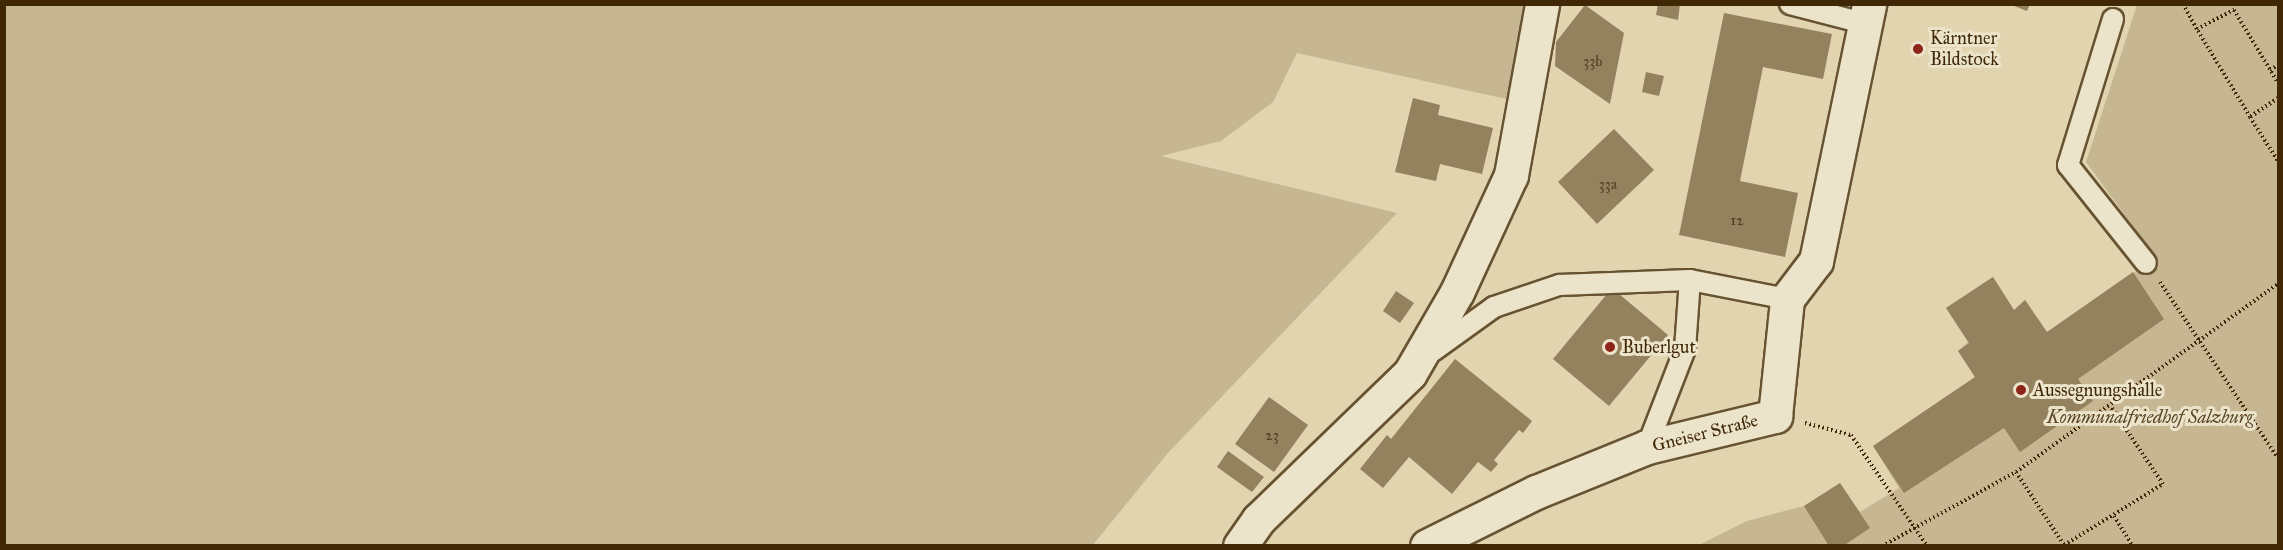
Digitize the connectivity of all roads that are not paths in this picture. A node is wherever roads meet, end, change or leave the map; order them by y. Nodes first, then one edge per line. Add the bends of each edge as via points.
1 (1542, 4) edge
2 (1790, 4) edge
3 (1866, 14) edge
4 (2113, 19) dead end
5 (2146, 263) road end
6 (1690, 280) junction
7 (1788, 299) junction
8 (1410, 373) junction
9 (1647, 447) junction
10 (1240, 546) edge
11 (1427, 546) edge

1 - 8 street via 1511,175 1457,292
2 - 3 lane
3 - 7 street via 1816,261
4 - 5 lane via 2068,165
6 - 7 lane
6 - 8 lane via 1559,285 1494,306 1448,337
6 - 9 lane via 1685,349
7 - 9 street, Gneiser Straße via 1775,416
8 - 10 street via 1258,520
9 - 11 street, Gneiser Straße via 1536,492

